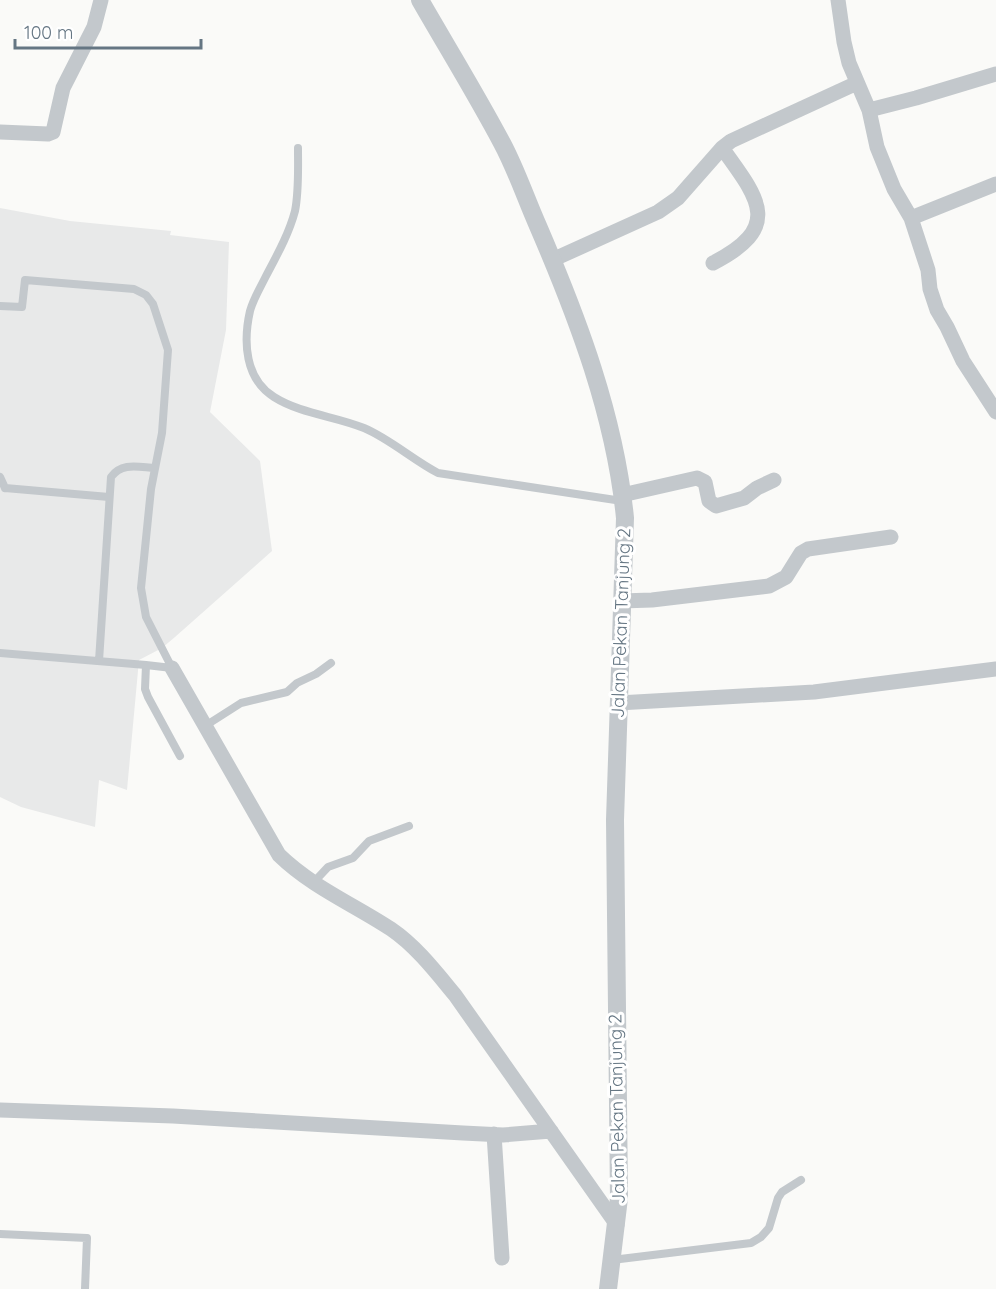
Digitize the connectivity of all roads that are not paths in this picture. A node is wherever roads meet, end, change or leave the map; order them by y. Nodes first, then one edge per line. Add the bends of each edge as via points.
1 (101, 0) edge
2 (420, 0) edge
3 (838, 0) edge
4 (996, 74) edge
5 (857, 83) junction
6 (869, 110) junction
7 (0, 132) edge
8 (298, 148) dead end
9 (722, 148) junction
10 (996, 184) edge
11 (911, 218) junction
12 (552, 260) junction
13 (713, 263) dead end
14 (0, 306) edge
15 (996, 412) edge
16 (155, 468) junction
17 (0, 477) edge
18 (774, 480) dead end
19 (3, 491) edge
20 (109, 497) junction
21 (623, 498) junction
22 (891, 537) dead end
23 (621, 601) junction
24 (0, 653) edge
25 (99, 661) junction
26 (331, 663) dead end
27 (146, 665) junction
28 (172, 668) junction
29 (996, 669) edge
30 (618, 703) junction
31 (205, 726) junction
32 (180, 756) dead end
33 (409, 826) dead end
34 (313, 883) junction
35 (0, 1110) edge
36 (551, 1131) junction
37 (494, 1134) junction
38 (801, 1180) dead end
39 (617, 1225) junction
40 (0, 1234) edge
41 (502, 1258) dead end
42 (612, 1260) junction
43 (85, 1289) edge
44 (608, 1289) edge

1 - 7 street via 94,27 63,88 53,132
2 - 12 street, Jalan Pekan Tanjung 2 via 503,144
3 - 5 street via 844,42
4 - 6 street
5 - 6 street
5 - 9 street via 740,135
6 - 11 street via 877,147
8 - 21 lane via 295,212 250,310 248,364 256,380 289,406 365,429 438,473
9 - 12 street via 678,198 658,212
9 - 13 street via 748,185 758,204 759,218 745,242
10 - 11 street
11 - 15 street via 937,310 963,361
12 - 21 street, Jalan Pekan Tanjung 2 via 605,408
14 - 16 lane via 22,307 25,280 134,289 146,295 159,318 168,350 162,434
16 - 20 lane via 121,467 111,477
16 - 28 lane via 142,602
17 - 19 lane
18 - 21 street via 744,498 716,506 709,501 705,482 697,478
19 - 20 lane
20 - 25 lane
21 - 23 street, Jalan Pekan Tanjung 2
22 - 23 street via 808,549 786,576 769,586
23 - 30 street, Jalan Pekan Tanjung 2
24 - 25 lane
25 - 27 lane
26 - 31 lane via 287,692 241,703
27 - 28 lane
27 - 32 lane via 144,689
28 - 31 street
29 - 30 street via 814,692
30 - 39 street, Jalan Pekan Tanjung 2
31 - 34 street via 279,855
33 - 34 lane via 369,841 353,858 328,867
34 - 36 street via 391,929 414,948 455,995
35 - 37 street
36 - 37 street
36 - 39 street
37 - 41 street
38 - 42 lane via 782,1192 769,1228 751,1243
39 - 42 street, Jalan Pekan Tanjung 2
40 - 43 lane via 87,1238
42 - 44 street, Jalan Pekan Tanjung 2

